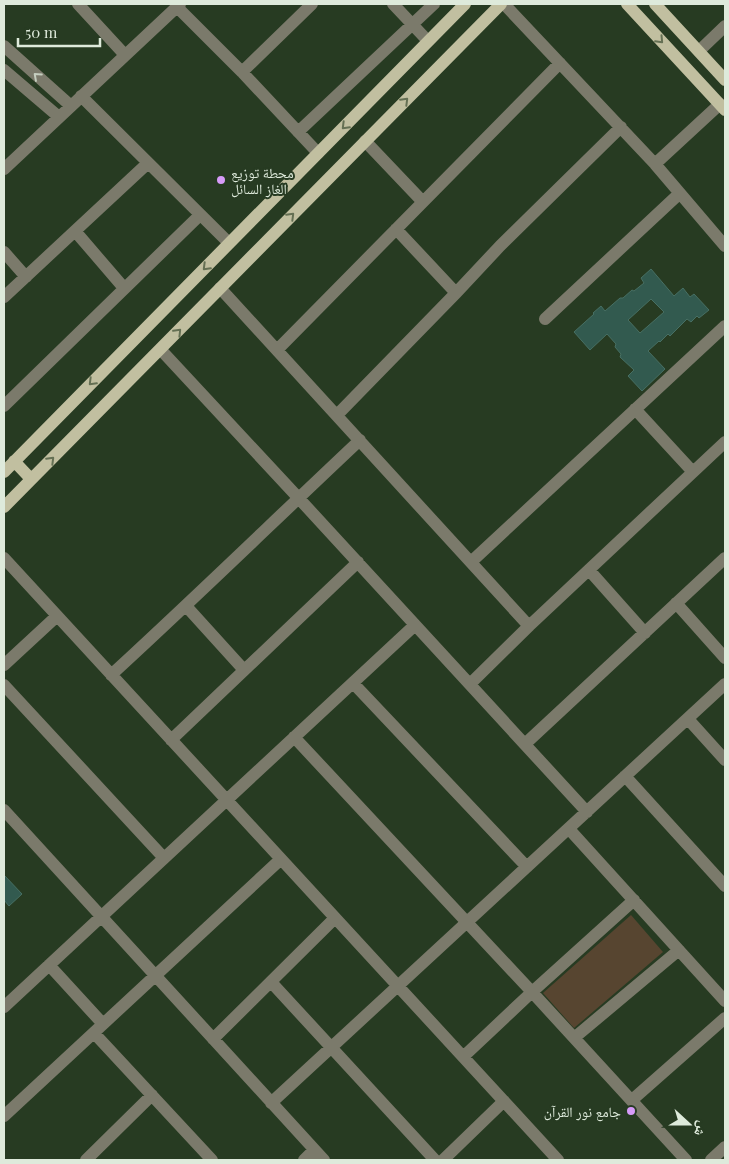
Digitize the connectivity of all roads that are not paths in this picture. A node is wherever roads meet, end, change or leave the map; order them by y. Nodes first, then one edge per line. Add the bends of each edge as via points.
1 (78, 4) edge
2 (312, 4) edge
3 (393, 4) edge
4 (434, 4) edge
5 (465, 4) edge
6 (502, 4) edge
7 (627, 4) edge
8 (655, 4) edge
9 (178, 5) edge
10 (412, 24) junction
11 (725, 26) edge
12 (428, 41) junction
13 (4, 46) edge
14 (699, 52) junction
15 (125, 55) junction
16 (560, 62) junction
17 (4, 70) edge
18 (242, 72) junction
19 (723, 74) edge
20 (81, 96) junction
21 (71, 106) junction
22 (722, 107) edge
23 (58, 117) junction
24 (621, 127) junction
25 (298, 132) junction
26 (365, 141) junction
27 (318, 153) junction
28 (148, 163) junction
29 (655, 164) junction
30 (4, 169) edge
31 (680, 194) junction
32 (423, 202) junction
33 (200, 214) junction
34 (396, 229) junction
35 (75, 231) junction
36 (229, 243) junction
37 (725, 246) edge
38 (4, 252) edge
39 (26, 277) junction
40 (124, 288) junction
41 (220, 288) junction
42 (456, 293) junction
43 (4, 297) edge
44 (545, 320) dead end
45 (725, 326) edge
46 (161, 350) junction
47 (277, 350) junction
48 (5, 402) edge
49 (635, 409) junction
50 (337, 415) junction
51 (360, 440) junction
52 (725, 442) edge
53 (14, 461) junction
54 (4, 472) edge
55 (693, 472) junction
56 (31, 479) junction
57 (299, 497) junction
58 (4, 507) edge
59 (4, 558) edge
60 (725, 558) edge
61 (358, 562) junction
62 (471, 562) junction
63 (590, 570) junction
64 (676, 603) junction
65 (186, 606) junction
66 (57, 616) junction
67 (415, 626) junction
68 (529, 626) junction
69 (645, 633) junction
70 (725, 658) edge
71 (4, 665) edge
72 (244, 670) junction
73 (111, 675) junction
74 (353, 683) junction
75 (470, 684) junction
76 (725, 684) edge
77 (4, 685) edge
78 (688, 719) junction
79 (294, 738) junction
80 (171, 740) junction
81 (524, 744) junction
82 (725, 760) edge
83 (625, 776) junction
84 (227, 800) junction
85 (4, 810) edge
86 (587, 812) junction
87 (569, 829) junction
88 (164, 858) junction
89 (281, 859) junction
90 (526, 868) junction
91 (725, 886) edge
92 (634, 900) junction
93 (101, 917) junction
94 (335, 918) junction
95 (467, 923) junction
96 (679, 950) junction
97 (49, 965) junction
98 (155, 976) junction
99 (271, 982) junction
100 (398, 986) junction
101 (532, 992) junction
102 (725, 1001) edge
103 (5, 1005) edge
104 (725, 1018) edge
105 (98, 1029) junction
106 (574, 1038) junction
107 (213, 1039) junction
108 (331, 1048) junction
109 (464, 1057) junction
110 (152, 1095) junction
111 (632, 1100) junction
112 (504, 1101) junction
113 (271, 1103) junction
114 (4, 1116) edge
115 (725, 1147) edge
116 (314, 1150) junction
117 (209, 1159) edge
118 (86, 1160) edge
119 (304, 1160) edge
120 (324, 1160) edge
121 (435, 1160) edge
122 (443, 1160) edge
123 (558, 1160) edge
124 (686, 1160) edge
125 (711, 1160) edge

1 - 15 street
2 - 18 street
3 - 10 street
4 - 10 street
5 - 12 main road
6 - 16 street
26 -> 6 main road
7 -> 22 main road
8 - 14 main road
9 - 15 street
9 - 18 street
10 - 12 street
10 - 25 street
11 - 14 street
12 -> 27 main road
21 -> 13 street
14 - 19 main road
15 - 20 street
16 - 24 street
16 - 32 street
17 - 23 street
18 - 25 street
20 - 21 street
20 - 28 street
21 - 23 street
22 - 29 street
23 - 30 street
24 - 29 street
24 - 42 street
25 - 27 street
26 - 32 street
41 -> 26 main road
27 - 36 main road
28 - 33 street
28 - 35 street
29 - 31 street
31 - 37 street
31 - 44 street
32 - 34 street
33 - 36 street
33 - 40 street
34 - 42 street
34 - 47 street
35 - 39 street
35 - 40 street
36 -> 53 main road
38 - 39 street
39 - 43 street
40 - 48 street
46 -> 41 main road
41 - 47 street
42 - 50 street
45 - 49 street
56 -> 46 main road
46 - 57 street
47 - 50 street
49 - 55 street
49 - 62 street
50 - 51 street
51 - 57 street
51 - 62 street
52 - 55 street
53 - 54 main road
53 - 56 main road
55 - 63 street
56 - 58 main road
57 - 61 street
57 - 65 street
59 - 66 street
60 - 64 street
61 - 67 street
61 - 72 street
62 - 68 street
63 - 68 street
63 - 69 street
64 - 69 street
64 - 70 street
65 - 72 street
65 - 73 street
66 - 71 street
66 - 73 street
67 - 74 street
67 - 75 street
68 - 75 street
69 - 81 street
72 - 80 street
73 - 80 street
74 - 79 street
74 - 90 street
75 - 81 street
76 - 78 street
77 - 88 street
78 - 82 street
78 - 83 street
79 - 84 street
79 - 95 street
80 - 84 street
81 - 86 street
83 - 86 street
83 - 91 street
84 - 88 street
84 - 89 street
85 - 93 street
86 - 87 street
87 - 90 street
87 - 92 street
88 - 93 street
89 - 94 street
89 - 98 street
90 - 95 street
92 - 96 street
92 - 101 street
93 - 97 street
93 - 98 street
94 - 99 street
94 - 100 street
95 - 100 street
95 - 101 street
96 - 102 street
96 - 106 street
97 - 103 street
97 - 105 street
98 - 105 street
98 - 107 street
99 - 107 street
99 - 108 street
100 - 108 street
100 - 109 street
101 - 106 street
101 - 109 street
104 - 111 street
105 - 110 street
105 - 114 street
106 - 111 street
107 - 113 street
108 - 113 street
108 - 121 street
109 - 112 street
110 - 117 street
110 - 118 street
111 - 124 street
112 - 122 street
112 - 123 street
113 - 116 street
115 - 125 street
116 - 119 street
116 - 120 street

